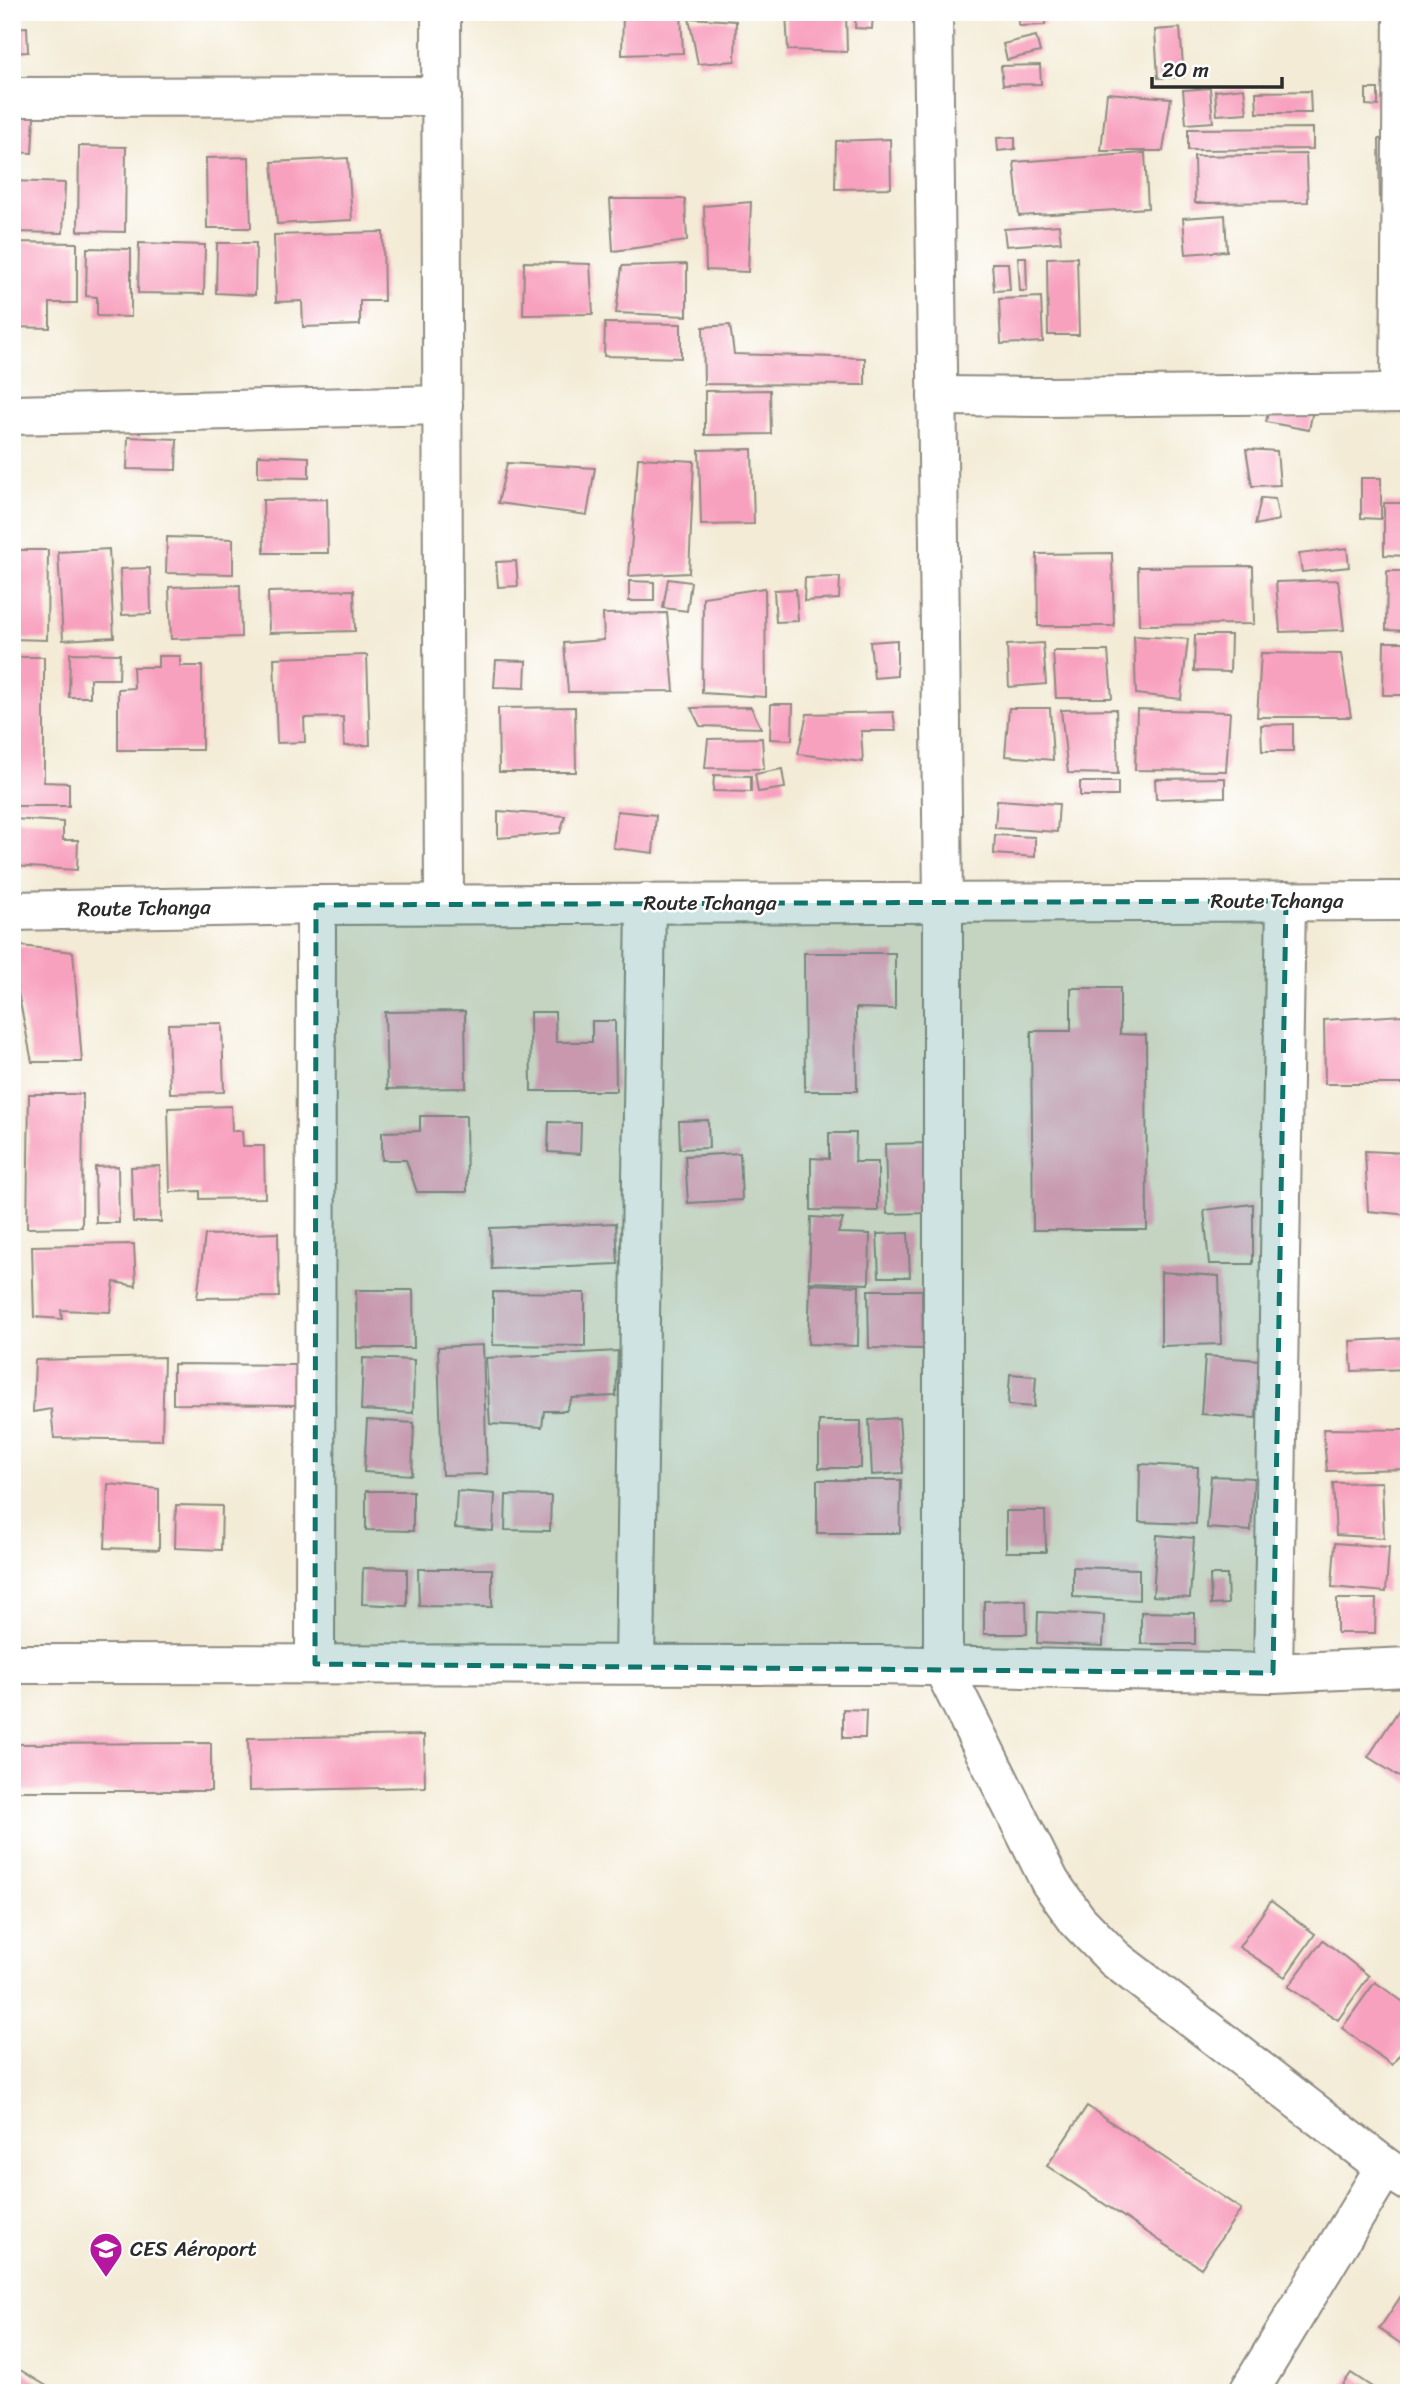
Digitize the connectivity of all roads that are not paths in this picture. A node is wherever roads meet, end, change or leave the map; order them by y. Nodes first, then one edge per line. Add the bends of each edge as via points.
1 (441, 12) edge
2 (933, 12) edge
3 (1403, 12) edge
4 (442, 96) junction
5 (12, 97) edge
6 (1404, 393) edge
7 (937, 396) junction
8 (443, 405) junction
9 (12, 415) edge
10 (943, 901) junction
11 (1286, 901) junction
12 (1409, 901) edge
13 (646, 903) junction
14 (444, 904) junction
15 (316, 905) junction
16 (12, 911) edge
17 (12, 1664) edge
18 (315, 1664) junction
19 (635, 1664) junction
20 (1409, 1667) edge
21 (943, 1668) junction
22 (1273, 1672) junction
23 (1397, 2174) edge
24 (1248, 2393) edge

1 - 4 street
2 - 7 street
3 - 6 street
4 - 5 street
4 - 8 street
6 - 7 street
7 - 10 street
8 - 9 street
8 - 14 street
10 - 11 street, Route Tchanga
10 - 13 street, Route Tchanga
10 - 21 street
11 - 12 street, Route Tchanga
11 - 22 street
13 - 14 street, Route Tchanga
13 - 19 street
14 - 15 street, Route Tchanga
15 - 16 street, Route Tchanga
15 - 18 street
17 - 18 street
18 - 19 street
19 - 21 street
20 - 22 street
21 - 22 street
21 - 23 street via 1050,1882 1078,1921 1115,1959
23 - 24 street

